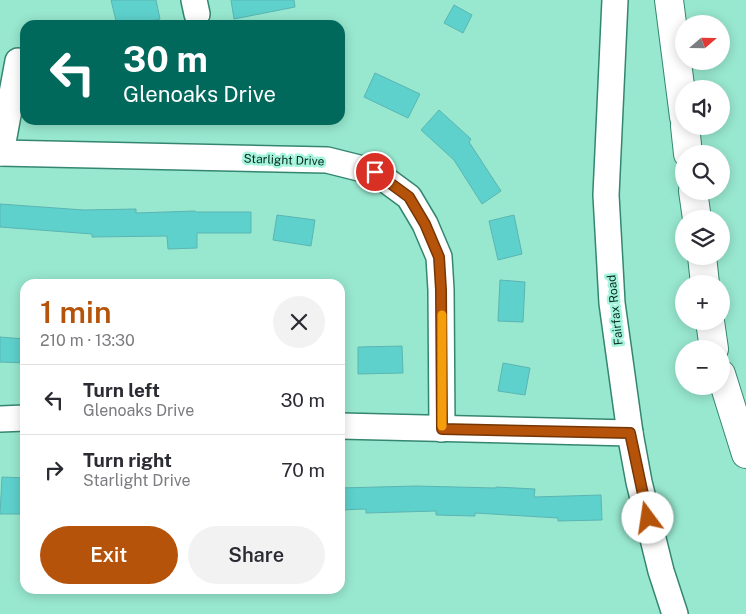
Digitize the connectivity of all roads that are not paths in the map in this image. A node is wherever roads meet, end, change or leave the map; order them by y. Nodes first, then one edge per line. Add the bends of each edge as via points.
1 (615, 0) edge
2 (669, 0) edge
3 (18, 61) dead end
4 (679, 80) edge
5 (1, 153) edge
6 (728, 395) edge
7 (0, 418) edge
8 (20, 418) edge
9 (345, 426) edge
10 (442, 429) junction
11 (630, 433) junction
12 (746, 454) edge
13 (675, 614) edge

1 - 11 street, Fairfax Road via 606,194 612,303
2 - 4 highway
3 - 5 street
5 - 10 street, Starlight Drive via 327,160 375,172 409,197 439,257
6 - 12 highway
7 - 8 street
9 - 10 street
10 - 11 street
11 - 13 street, Fairfax Road via 659,562

